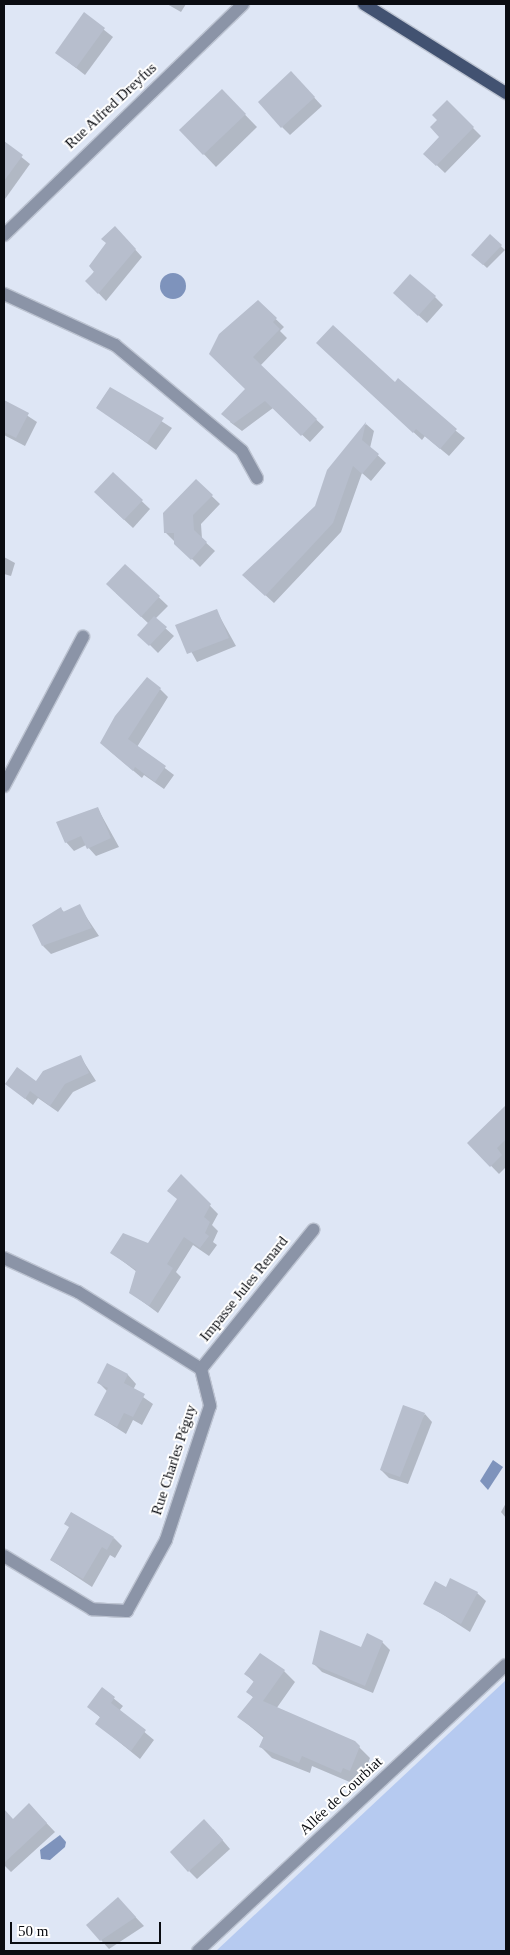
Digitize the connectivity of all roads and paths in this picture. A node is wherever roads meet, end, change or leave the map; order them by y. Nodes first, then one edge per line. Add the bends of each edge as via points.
1 (243, 4) edge
2 (364, 4) edge
3 (506, 93) edge
4 (4, 235) edge
5 (4, 294) edge
6 (257, 478) dead end
7 (82, 637) dead end
8 (4, 786) edge
9 (313, 1230) dead end
10 (4, 1258) edge
11 (201, 1369) junction
12 (4, 1556) edge
13 (506, 1665) edge
14 (198, 1951) edge

1 - 4 street, Rue Alfred Dreyfus
2 - 3 main road
5 - 6 street via 115,344 242,451
7 - 8 street
9 - 11 street, Impasse Jules Renard
10 - 11 street via 78,1292
11 - 12 street, Rue Charles Péguy via 210,1406 166,1540 127,1611 92,1609
13 - 14 street, Allée de Courbiat

